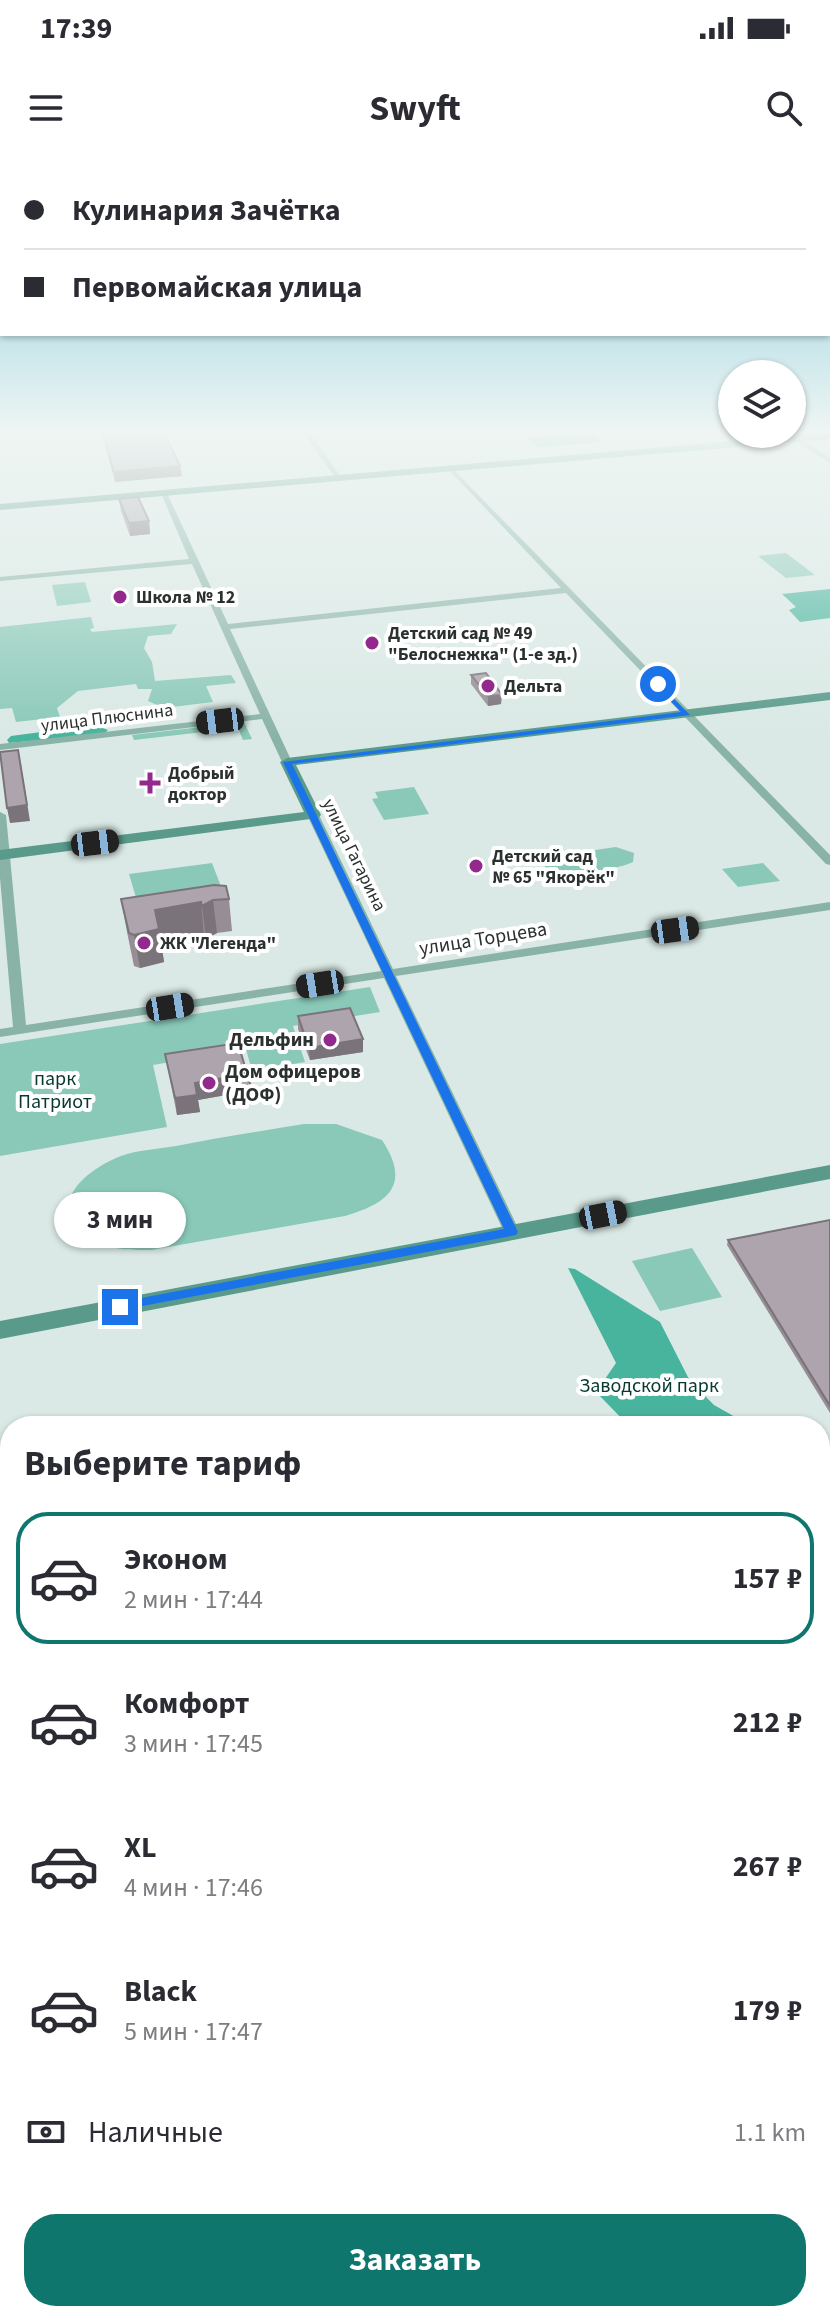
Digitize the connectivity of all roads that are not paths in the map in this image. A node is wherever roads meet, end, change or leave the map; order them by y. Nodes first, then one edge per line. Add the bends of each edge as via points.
1 (183, 535) edge
2 (515, 535) edge
3 (195, 561) junction
4 (0, 579) edge
5 (569, 590) junction
6 (225, 627) junction
7 (830, 696) edge
8 (687, 714) junction
9 (266, 716) junction
10 (0, 747) edge
11 (287, 762) junction
12 (0, 815) edge
13 (313, 815) junction
14 (2, 855) edge
15 (830, 862) edge
16 (830, 906) edge
17 (388, 974) junction
18 (20, 1030) junction
19 (0, 1033) edge
20 (830, 1172) edge
21 (512, 1232) junction
22 (0, 1330) edge

1 - 3 street, улица Гагарина
2 - 5 street
3 - 4 street
3 - 6 street, улица Гагарина
5 - 6 street
5 - 8 street
6 - 9 street, улица Гагарина
7 - 8 street
8 - 11 street
8 - 15 street
9 - 10 street, улица Плюснина
9 - 11 street, улица Гагарина
11 - 13 street, улица Гагарина
12 - 14 street
13 - 14 street
13 - 17 street, улица Гагарина
14 - 18 street
16 - 17 street, улица Торцева
17 - 18 street, улица Торцева
17 - 21 street, улица Гагарина
18 - 19 street, улица Торцева
20 - 21 street
21 - 22 street

